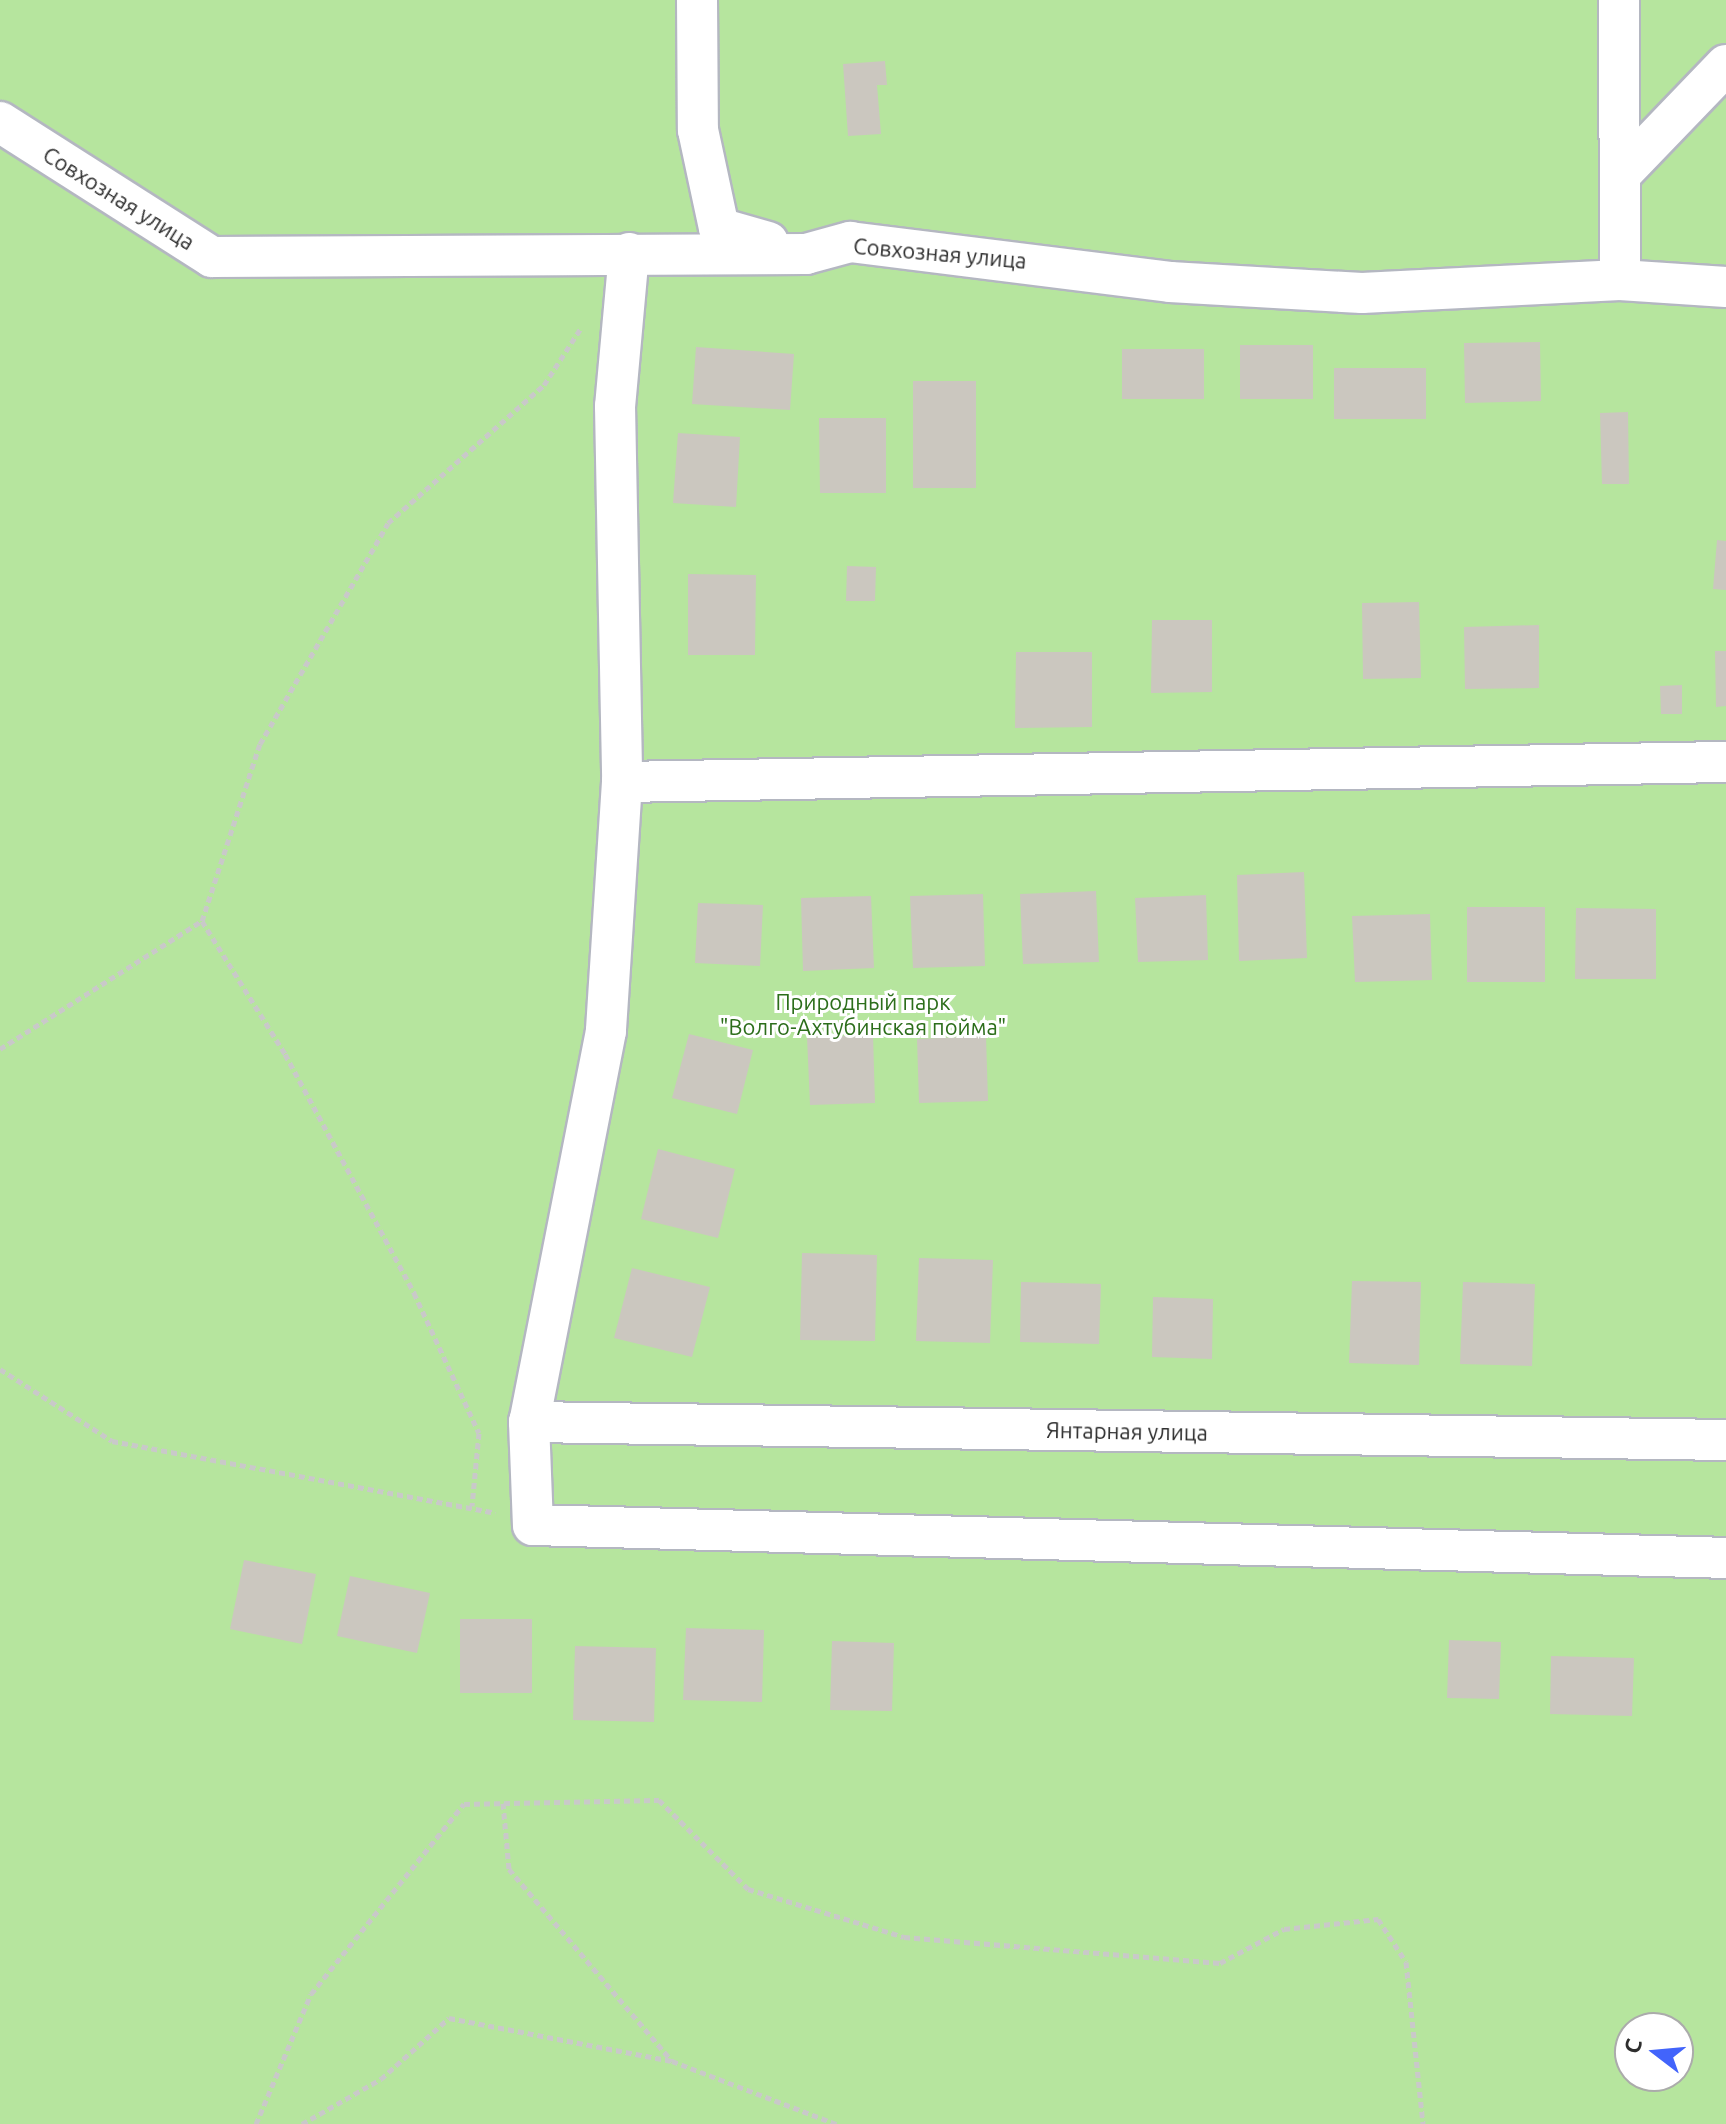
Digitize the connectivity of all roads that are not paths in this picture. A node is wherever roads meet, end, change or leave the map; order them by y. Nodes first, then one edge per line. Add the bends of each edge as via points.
1 (697, 0) edge
2 (1619, 0) edge
3 (1726, 65) edge
4 (0, 122) edge
5 (1622, 173) junction
6 (629, 253) junction
7 (806, 254) junction
8 (1620, 280) junction
9 (1726, 287) edge
10 (1726, 762) edge
11 (622, 782) junction
12 (529, 1422) junction
13 (1726, 1440) edge
14 (1726, 1558) edge

1 - 7 street via 698,130 719,228
2 - 5 street
3 - 5 street
4 - 6 street, Совхозная улица via 212,257
5 - 8 street
6 - 7 street, Совхозная улица
6 - 11 street via 615,406
7 - 8 street, Совхозная улица via 850,242 1170,282 1362,293
8 - 9 street, Совхозная улица
10 - 11 street
11 - 12 street via 606,1031
12 - 13 street, Янтарная улица
12 - 14 street via 533,1525

